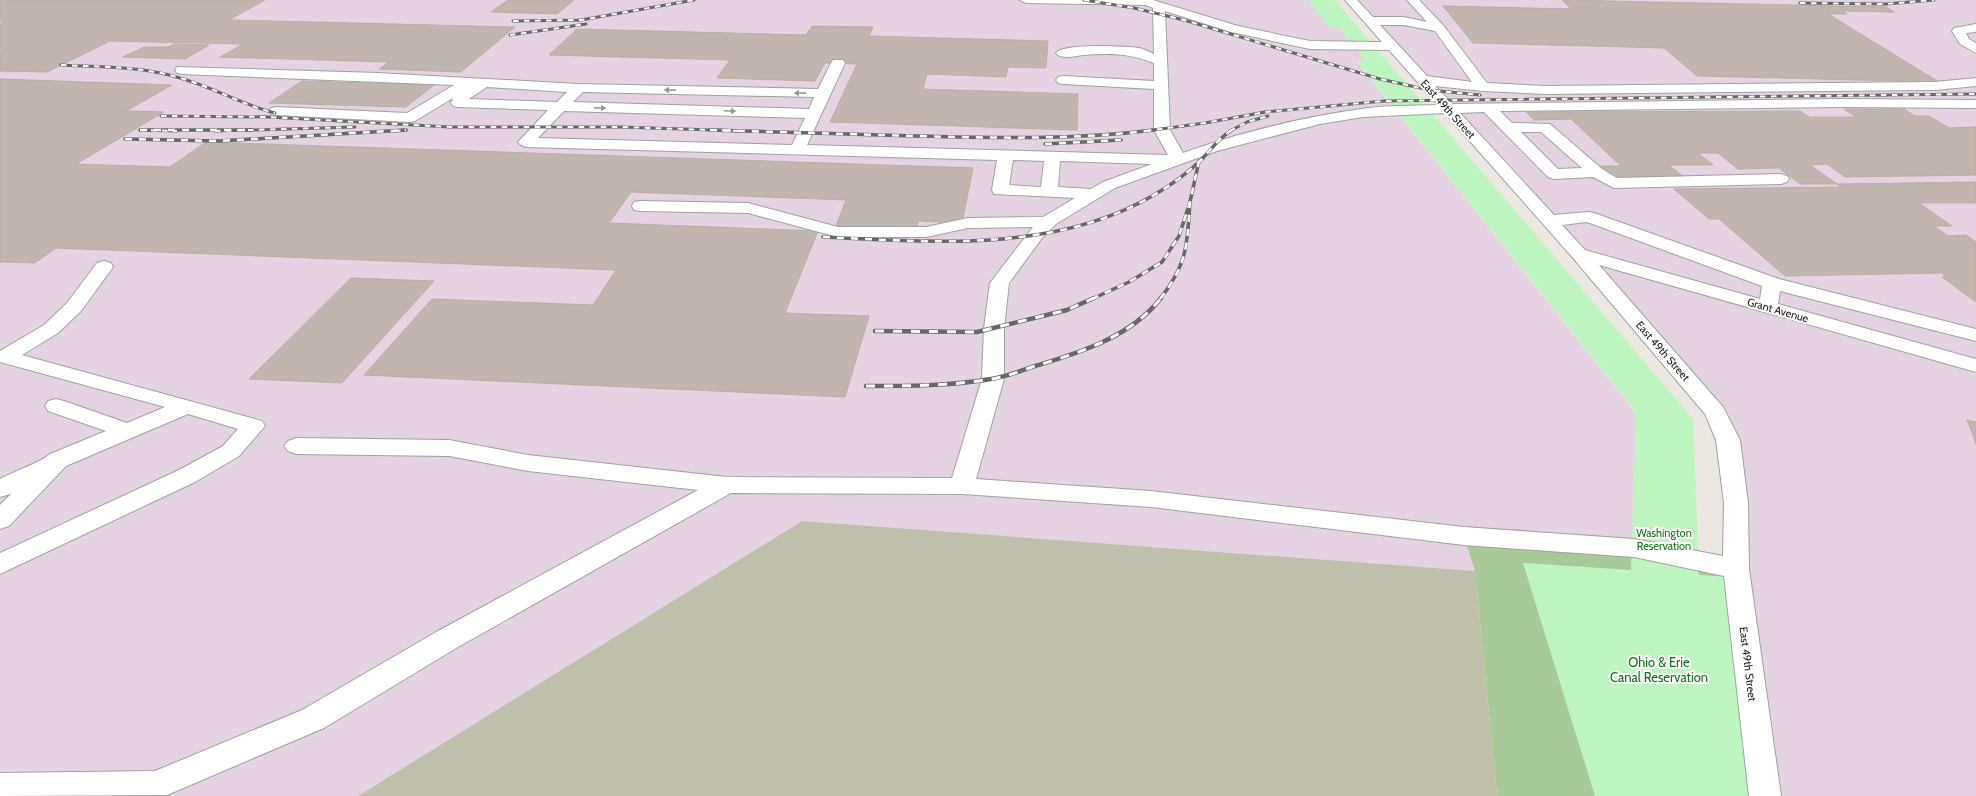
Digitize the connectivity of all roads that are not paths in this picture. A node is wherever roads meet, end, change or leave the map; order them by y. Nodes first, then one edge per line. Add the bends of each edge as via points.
1 (1026, 0) edge
2 (1351, 0) edge
3 (1413, 0) edge
4 (1159, 6) junction
5 (1438, 28) junction
6 (1976, 28) edge
7 (1391, 34) junction
8 (1976, 49) edge
9 (1063, 53) dead end
10 (1160, 61) junction
11 (838, 63) dead end
12 (182, 70) dead end
13 (1063, 80) dead end
14 (1422, 80) junction
15 (470, 82) junction
16 (486, 82) junction
17 (1976, 82) edge
18 (1160, 85) junction
19 (1483, 87) junction
20 (579, 88) junction
21 (822, 93) junction
22 (1976, 104) edge
23 (561, 106) junction
24 (1488, 107) junction
25 (1447, 109) junction
26 (276, 111) dead end
27 (814, 114) junction
28 (1496, 138) junction
29 (798, 150) junction
30 (1006, 156) junction
31 (1052, 157) junction
32 (1179, 160) junction
33 (1596, 172) junction
34 (1780, 179) dead end
35 (1049, 192) junction
36 (1094, 194) junction
37 (640, 206) dead end
38 (1549, 221) junction
39 (1048, 222) junction
40 (1579, 254) junction
41 (104, 267) dead end
42 (1772, 283) junction
43 (1768, 307) junction
44 (1976, 336) edge
45 (2, 356) edge
46 (1976, 366) edge
47 (56, 406) dead end
48 (187, 406) junction
49 (128, 431) junction
50 (296, 446) dead end
51 (58, 460) junction
52 (727, 485) junction
53 (962, 486) junction
54 (0, 489) edge
55 (0, 520) edge
56 (0, 564) edge
57 (1736, 569) junction
58 (0, 787) edge
59 (1766, 796) edge

1 - 4 street via 1147,2
2 - 7 street, East 49th Street
3 - 5 street
4 - 7 street via 1235,29 1310,45
4 - 10 street
5 - 7 street via 1426,35
5 - 7 street via 1404,21
5 - 19 street
6 - 8 street via 1958,31 1964,41
7 - 14 street, East 49th Street
9 - 10 street via 1106,49 1138,52
10 - 18 street
11 - 21 street
12 - 15 street
13 - 18 street
14 - 19 street
14 - 25 street, East 49th Street
15 - 16 street
15 - 26 street via 410,118
16 - 20 street
16 - 23 street via 458,99 458,103
17 - 19 street via 1919,87 1553,90
18 - 32 street via 1162,130
21 -> 20 street
20 - 23 street
21 - 27 street
22 - 24 street
23 -> 27 street
23 - 29 street via 526,142
24 - 25 street
24 - 28 street
25 - 28 street, East 49th Street
25 - 32 street via 1363,113 1319,120 1212,148
27 - 29 street
28 - 33 street via 1522,141 1554,174
28 - 33 street via 1545,127
28 - 38 street, East 49th Street
29 - 30 street
30 - 31 street
30 - 35 street via 1000,190
31 - 32 street
31 - 35 street
32 - 36 street via 1109,185
33 - 34 street via 1614,183
35 - 36 street
36 - 39 street
37 - 39 street via 748,208 838,232 926,232 968,223
38 - 40 street, East 49th Street
38 - 42 street via 1588,217
39 - 53 street via 1036,234 1000,283 994,328 993,379
40 - 43 street, Grant Avenue
40 - 57 street, East 49th Street via 1715,412 1728,440 1736,503
41 - 45 street via 74,307 51,329
42 - 43 street
42 - 44 street
43 - 46 street, Grant Avenue
45 - 48 street
47 - 49 street
48 - 49 street
48 - 56 street via 254,426 231,451 187,476
49 - 51 street
50 - 52 street via 449,448 528,463
51 - 54 street
51 - 55 street
52 - 53 street
52 - 58 street via 448,639 313,719 156,785
53 - 57 street via 1151,499 1464,536 1634,548
57 - 59 street, East 49th Street

